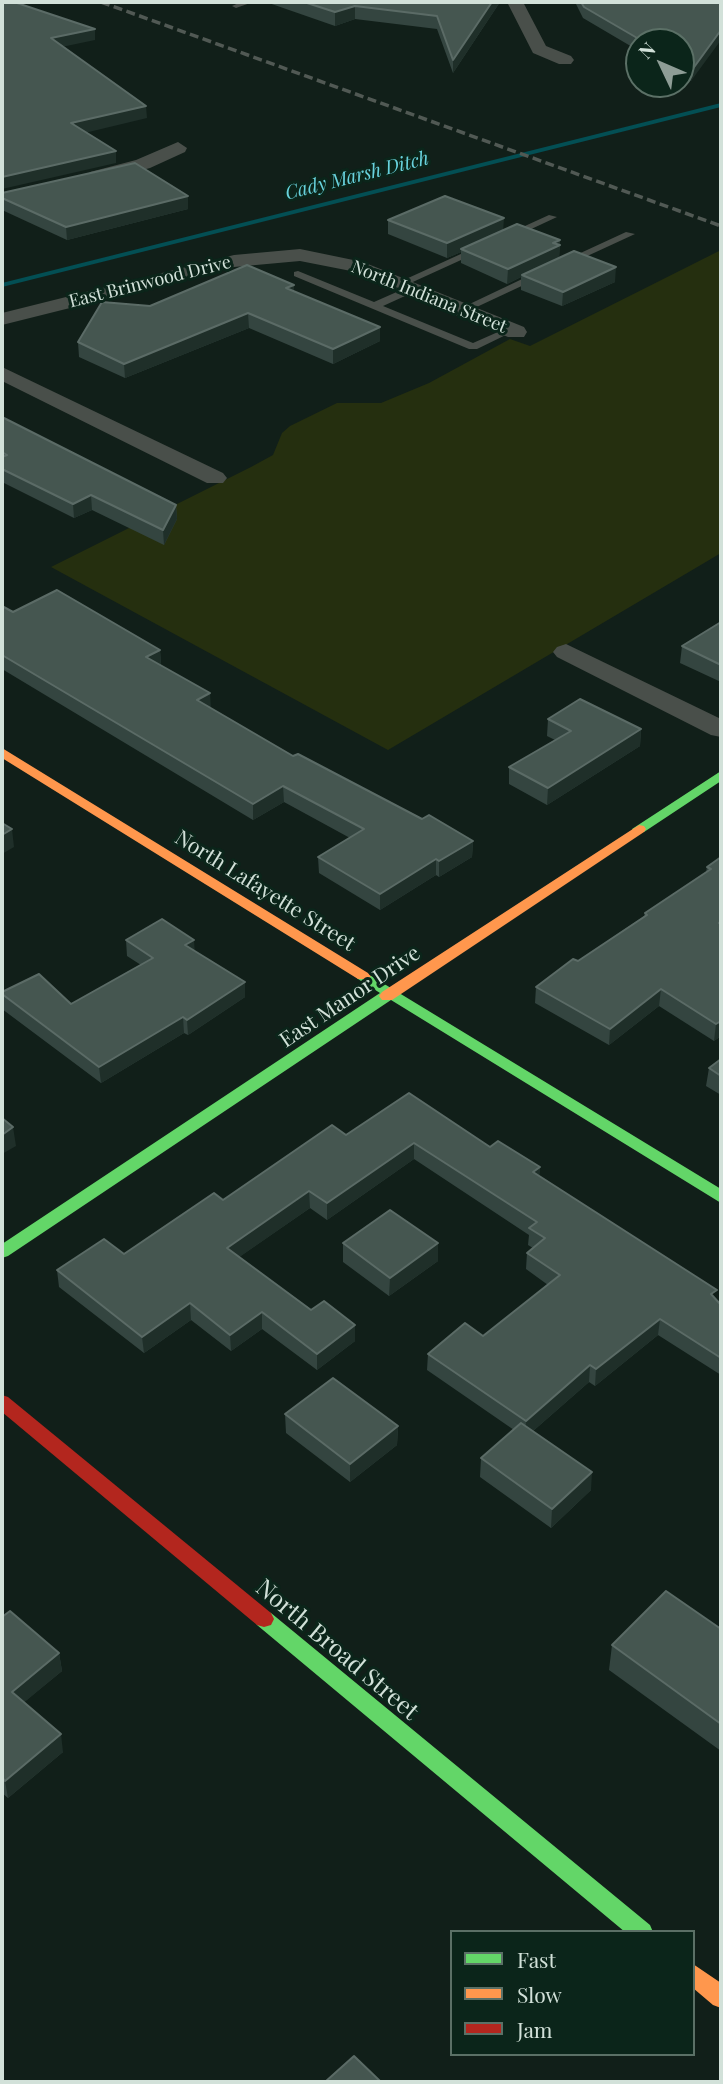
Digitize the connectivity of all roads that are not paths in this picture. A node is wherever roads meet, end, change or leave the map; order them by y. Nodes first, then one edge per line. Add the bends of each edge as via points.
1 (249, 2) edge
2 (515, 2) edge
3 (236, 6) dead end
4 (565, 60) dead end
5 (178, 148) dead end
6 (81, 180) edge
7 (552, 217) dead end
8 (629, 233) dead end
9 (502, 239) edge
10 (489, 245) edge
11 (299, 265) junction
12 (558, 266) edge
13 (546, 272) edge
14 (406, 287) junction
15 (374, 306) junction
16 (462, 310) junction
17 (2, 319) edge
18 (514, 331) joint
19 (2, 373) edge
20 (215, 478) dead end
21 (566, 652) dead end
22 (721, 729) edge
23 (2, 752) edge
24 (721, 775) edge
25 (393, 994) junction
26 (721, 1197) edge
27 (2, 1252) edge
28 (2, 1402) edge
29 (640, 1930) edge
30 (695, 1976) edge
31 (721, 1997) edge

1 - 3 lane
2 - 4 street via 539,49
5 - 6 street via 143,164
7 - 9 lane
8 - 12 lane
10 - 14 lane
11 - 14 street, North Indiana Street via 348,263
11 - 15 lane
11 - 17 street, East Brinwood Drive via 257,257 224,263
13 - 16 lane
14 - 15 lane
14 - 16 street, North Indiana Street
15 - 18 lane via 473,347
16 - 18 street, North Indiana Street
19 - 20 street
21 - 22 street
23 - 25 street, North Lafayette Street
24 - 25 street, East Manor Drive
25 - 26 street, North Lafayette Street
25 - 27 street, East Manor Drive
28 - 29 street, North Broad Street
30 - 31 street

